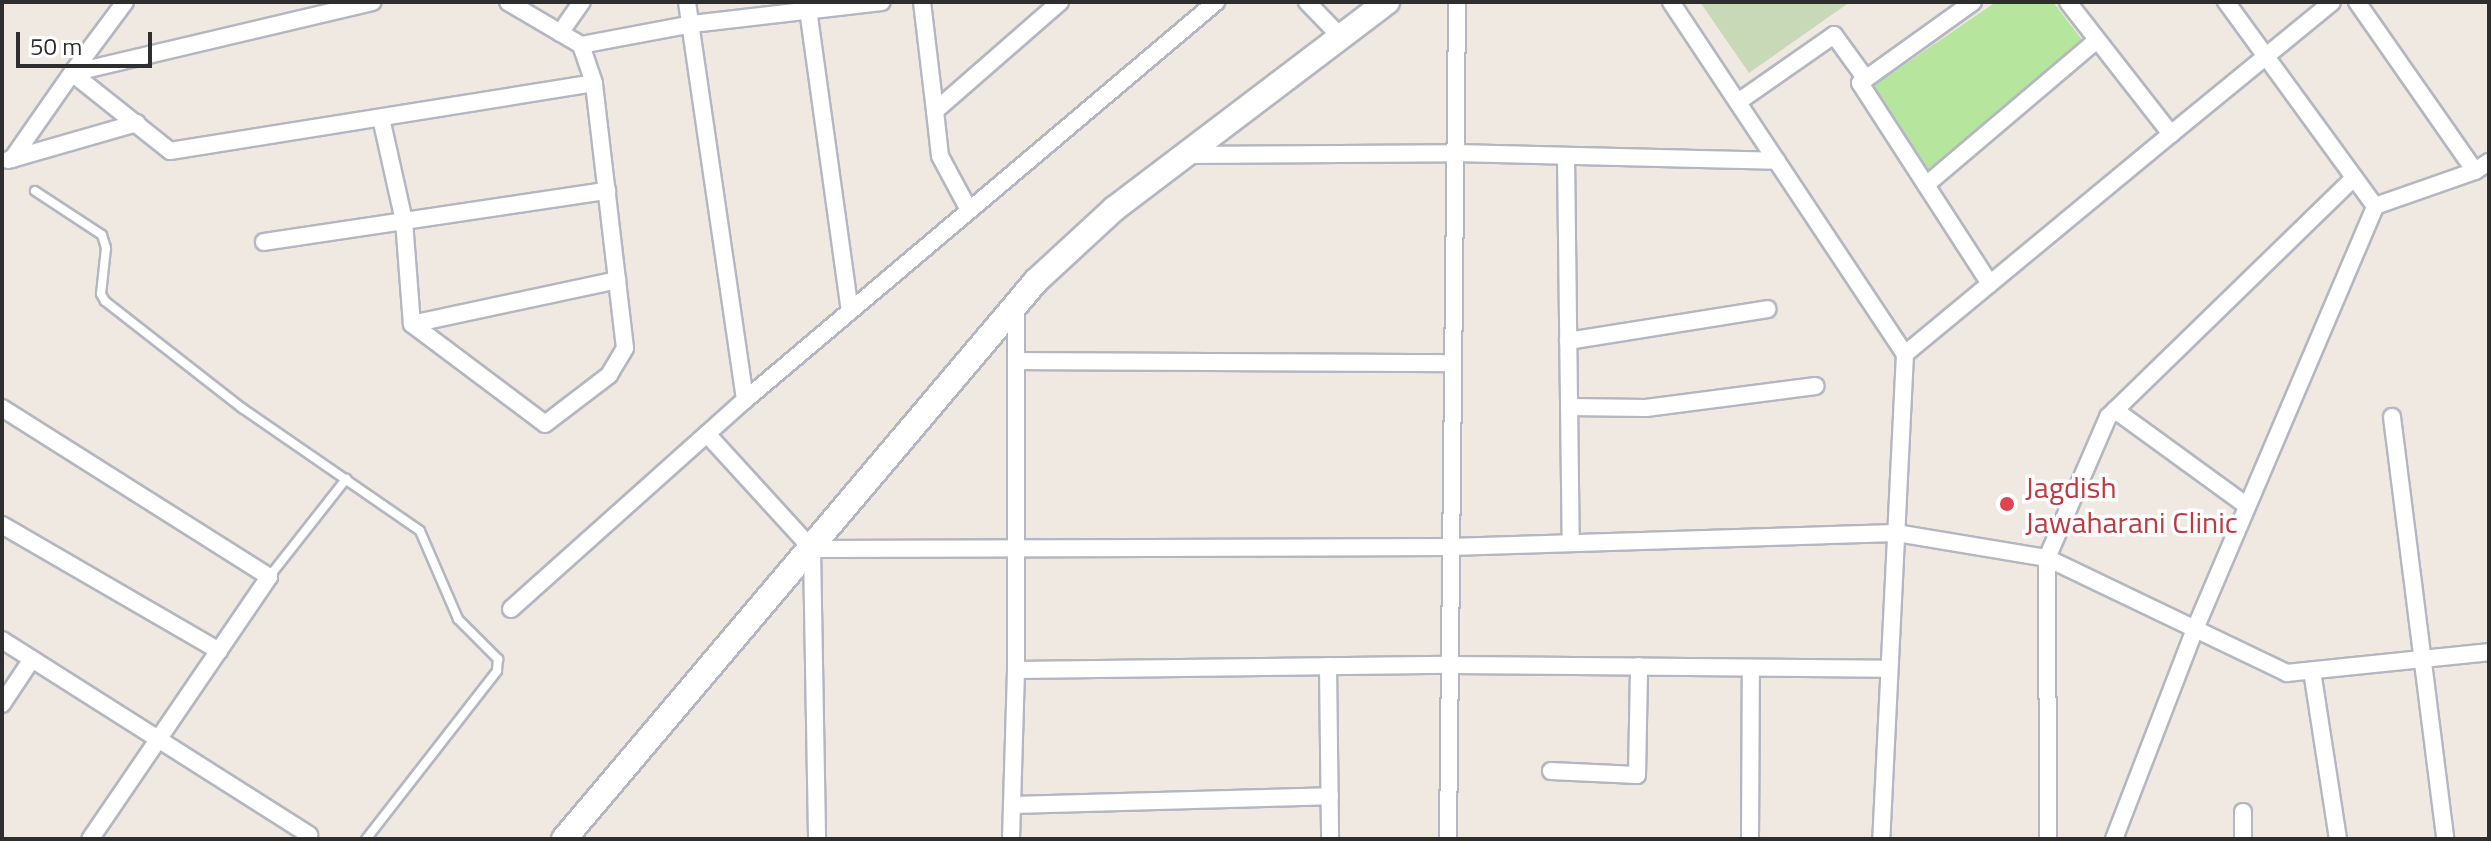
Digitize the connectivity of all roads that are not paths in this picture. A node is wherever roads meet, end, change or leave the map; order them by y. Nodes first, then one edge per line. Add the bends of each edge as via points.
1 (125, 2) edge
2 (373, 2) edge
3 (508, 2) edge
4 (582, 2) edge
5 (687, 2) edge
6 (882, 2) edge
7 (922, 2) edge
8 (1060, 2) edge
9 (1216, 2) edge
10 (1307, 2) edge
11 (1387, 2) edge
12 (1457, 2) edge
13 (1671, 2) edge
14 (1973, 2) edge
15 (2068, 2) edge
16 (2226, 2) edge
17 (2332, 2) edge
18 (2357, 2) edge
19 (808, 6) edge
20 (692, 24) junction
21 (560, 33) junction
22 (1340, 36) junction
23 (2096, 41) junction
24 (581, 45) junction
25 (2265, 57) junction
26 (72, 73) junction
27 (1866, 79) junction
28 (594, 83) junction
29 (1738, 102) junction
30 (935, 111) junction
31 (381, 118) junction
32 (137, 123) junction
33 (2171, 134) junction
34 (1455, 153) junction
35 (1183, 155) junction
36 (1566, 156) junction
37 (7, 160) edge
38 (1777, 161) junction
39 (2482, 166) edge
40 (2354, 178) junction
41 (1926, 185) junction
42 (35, 191) dead end
43 (607, 191) junction
44 (2375, 206) junction
45 (969, 210) junction
46 (404, 221) junction
47 (264, 242) dead end
48 (617, 280) junction
49 (1990, 284) junction
50 (1016, 305) junction
51 (1767, 309) dead end
52 (850, 310) junction
53 (412, 324) junction
54 (1568, 341) junction
55 (1905, 354) junction
56 (1016, 361) junction
57 (1453, 363) junction
58 (1816, 386) dead end
59 (745, 400) junction
60 (1569, 407) junction
61 (2, 408) edge
62 (2115, 410) junction
63 (2392, 417) dead end
64 (707, 434) junction
65 (346, 479) junction
66 (2247, 506) junction
67 (2, 525) edge
68 (1896, 533) junction
69 (1571, 543) junction
70 (1450, 547) junction
71 (1017, 548) junction
72 (812, 549) junction
73 (2047, 558) junction
74 (269, 577) junction
75 (511, 609) dead end
76 (2195, 629) junction
77 (2, 640) edge
78 (219, 651) junction
79 (2489, 652) edge
80 (32, 659) junction
81 (2421, 659) junction
82 (1449, 665) junction
83 (1328, 666) junction
84 (1639, 666) junction
85 (1751, 668) junction
86 (1889, 669) junction
87 (1016, 670) junction
88 (2312, 671) junction
89 (2, 704) edge
90 (157, 741) junction
91 (1551, 771) dead end
92 (1330, 796) junction
93 (1012, 805) junction
94 (2243, 812) dead end
95 (310, 838) edge
96 (90, 839) edge
97 (366, 839) edge
98 (564, 839) edge
99 (817, 839) edge
100 (1011, 839) edge
101 (1330, 839) edge
102 (1448, 839) edge
103 (1750, 839) edge
104 (1881, 839) edge
105 (2048, 839) edge
106 (2114, 839) edge
107 (2243, 839) edge
108 (2338, 839) edge
109 (2445, 839) edge

1 - 26 street
2 - 26 street
3 - 21 street
4 - 21 street
5 - 20 street
6 - 19 street
7 - 30 street
8 - 30 street
9 - 45 street
10 - 22 street
11 - 22 main road
12 - 34 street
13 - 29 street
14 - 27 street
15 - 23 street
16 - 25 street
17 - 25 street
18 - 39 street
19 - 20 street
19 - 52 street
20 - 24 street
20 - 59 street
21 - 24 street
22 - 35 main road
23 - 33 street
23 - 41 street
24 - 28 street
25 - 33 street
25 - 40 street
26 - 32 street
26 - 37 street
27 - 29 street via 1834,35
27 - 41 street via 1860,83
28 - 31 street
28 - 43 street
29 - 38 street
30 - 45 street via 940,156
31 - 32 street via 170,151
31 - 46 street
32 - 37 street
33 - 49 street
34 - 35 street
34 - 36 street
34 - 57 street
35 - 50 main road via 1114,209
36 - 38 street
36 - 54 street
38 - 55 street
39 - 44 street
40 - 44 street
40 - 62 street
41 - 49 street
42 - 65 lane via 102,235 105,301 242,408
43 - 46 street
43 - 48 street
44 - 66 street
45 - 52 street
46 - 47 street
46 - 53 street
48 - 53 street
48 - 53 street via 625,348 609,375 545,424
49 - 55 street
50 - 56 street
50 - 72 main road
51 - 54 street
52 - 59 street
54 - 60 street
55 - 68 street
56 - 57 street
56 - 71 street
57 - 70 street
58 - 60 street via 1646,408
59 - 64 street
60 - 69 street
61 - 74 street
62 - 66 street
62 - 73 street
63 - 81 street
64 - 72 street
64 - 75 street
65 - 74 lane
65 - 97 lane via 420,531 458,619 498,659 497,671
66 - 76 street
67 - 78 street
68 - 69 street
68 - 73 street
68 - 86 street
69 - 70 street
70 - 71 street
70 - 82 street
71 - 72 street
71 - 87 street
72 - 98 main road
72 - 99 street
73 - 76 street
73 - 105 street
74 - 78 street
76 - 88 street via 2287,673
76 - 106 street
77 - 80 street
78 - 90 street
79 - 81 street
80 - 89 street
80 - 90 street
81 - 88 street
81 - 109 street
82 - 83 street
82 - 84 street
82 - 102 street
83 - 87 street
83 - 92 street
84 - 85 street
84 - 91 street via 1637,775
85 - 86 street
85 - 103 street
86 - 104 street
87 - 93 street
88 - 108 street
90 - 95 street
90 - 96 street
92 - 93 street
92 - 101 street
93 - 100 street
94 - 107 street

